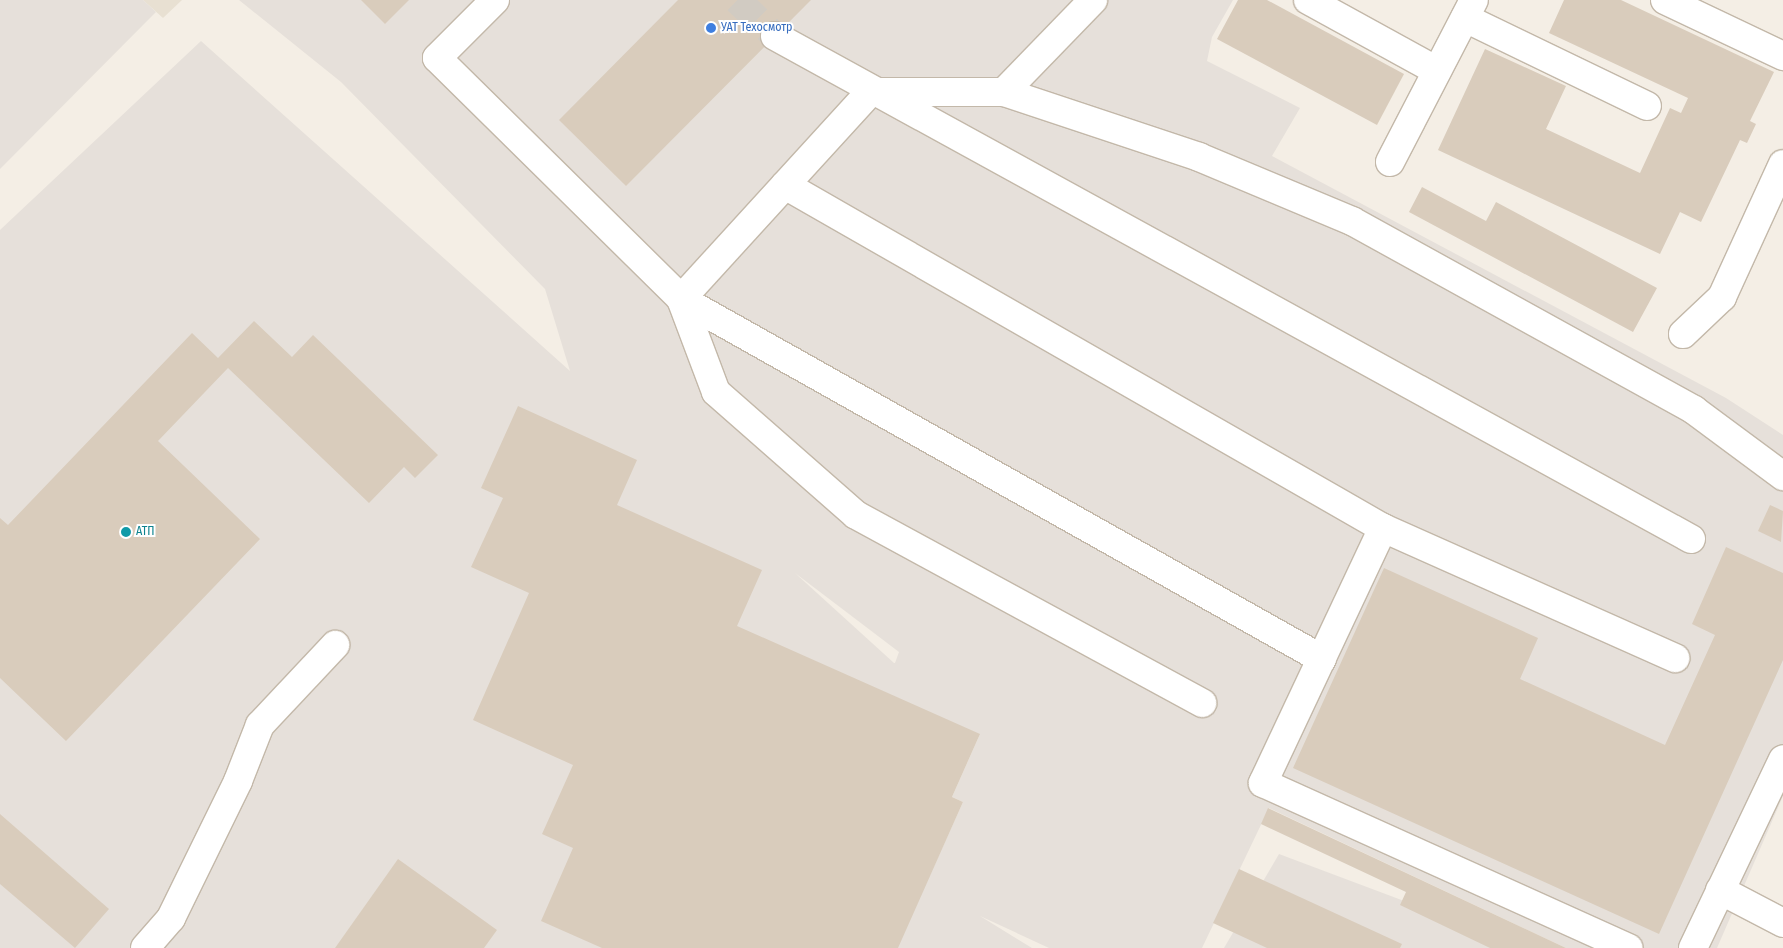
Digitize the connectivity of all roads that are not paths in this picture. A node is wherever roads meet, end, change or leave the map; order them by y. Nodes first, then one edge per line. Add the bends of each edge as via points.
1 (495, 0) edge
2 (1093, 0) edge
3 (1308, 0) edge
4 (1666, 0) edge
5 (1470, 9) edge
6 (775, 36) tunnel mouth
7 (1783, 56) edge
8 (1437, 71) junction
9 (870, 92) junction
10 (1004, 92) junction
11 (1647, 106) dead end
12 (1390, 162) dead end
13 (1783, 164) edge
14 (785, 185) junction
15 (681, 299) junction
16 (1683, 334) dead end
17 (1783, 476) edge
18 (1383, 528) junction
19 (1691, 539) dead end
20 (335, 645) dead end
21 (1674, 658) dead end
22 (1322, 659) junction
23 (1202, 702) dead end
24 (1783, 759) edge
25 (1720, 890) junction
26 (1783, 922) edge
27 (145, 948) edge
28 (1628, 948) edge
29 (1693, 948) edge

1 - 15 street via 437,58
2 - 10 street
3 - 8 street
4 - 7 street
5 - 8 street
5 - 11 street
6 - 9 street
8 - 12 street
9 - 10 street
9 - 14 street
9 - 19 street
10 - 17 street via 1199,157 1352,221 1694,410
13 - 16 street via 1722,297
14 - 15 street
14 - 18 street
15 - 22 street
15 - 23 street via 716,392 856,515
18 - 21 street
18 - 22 street
20 - 27 street via 260,725 171,918
22 - 28 street via 1263,783
24 - 25 street
25 - 26 street
25 - 29 street

